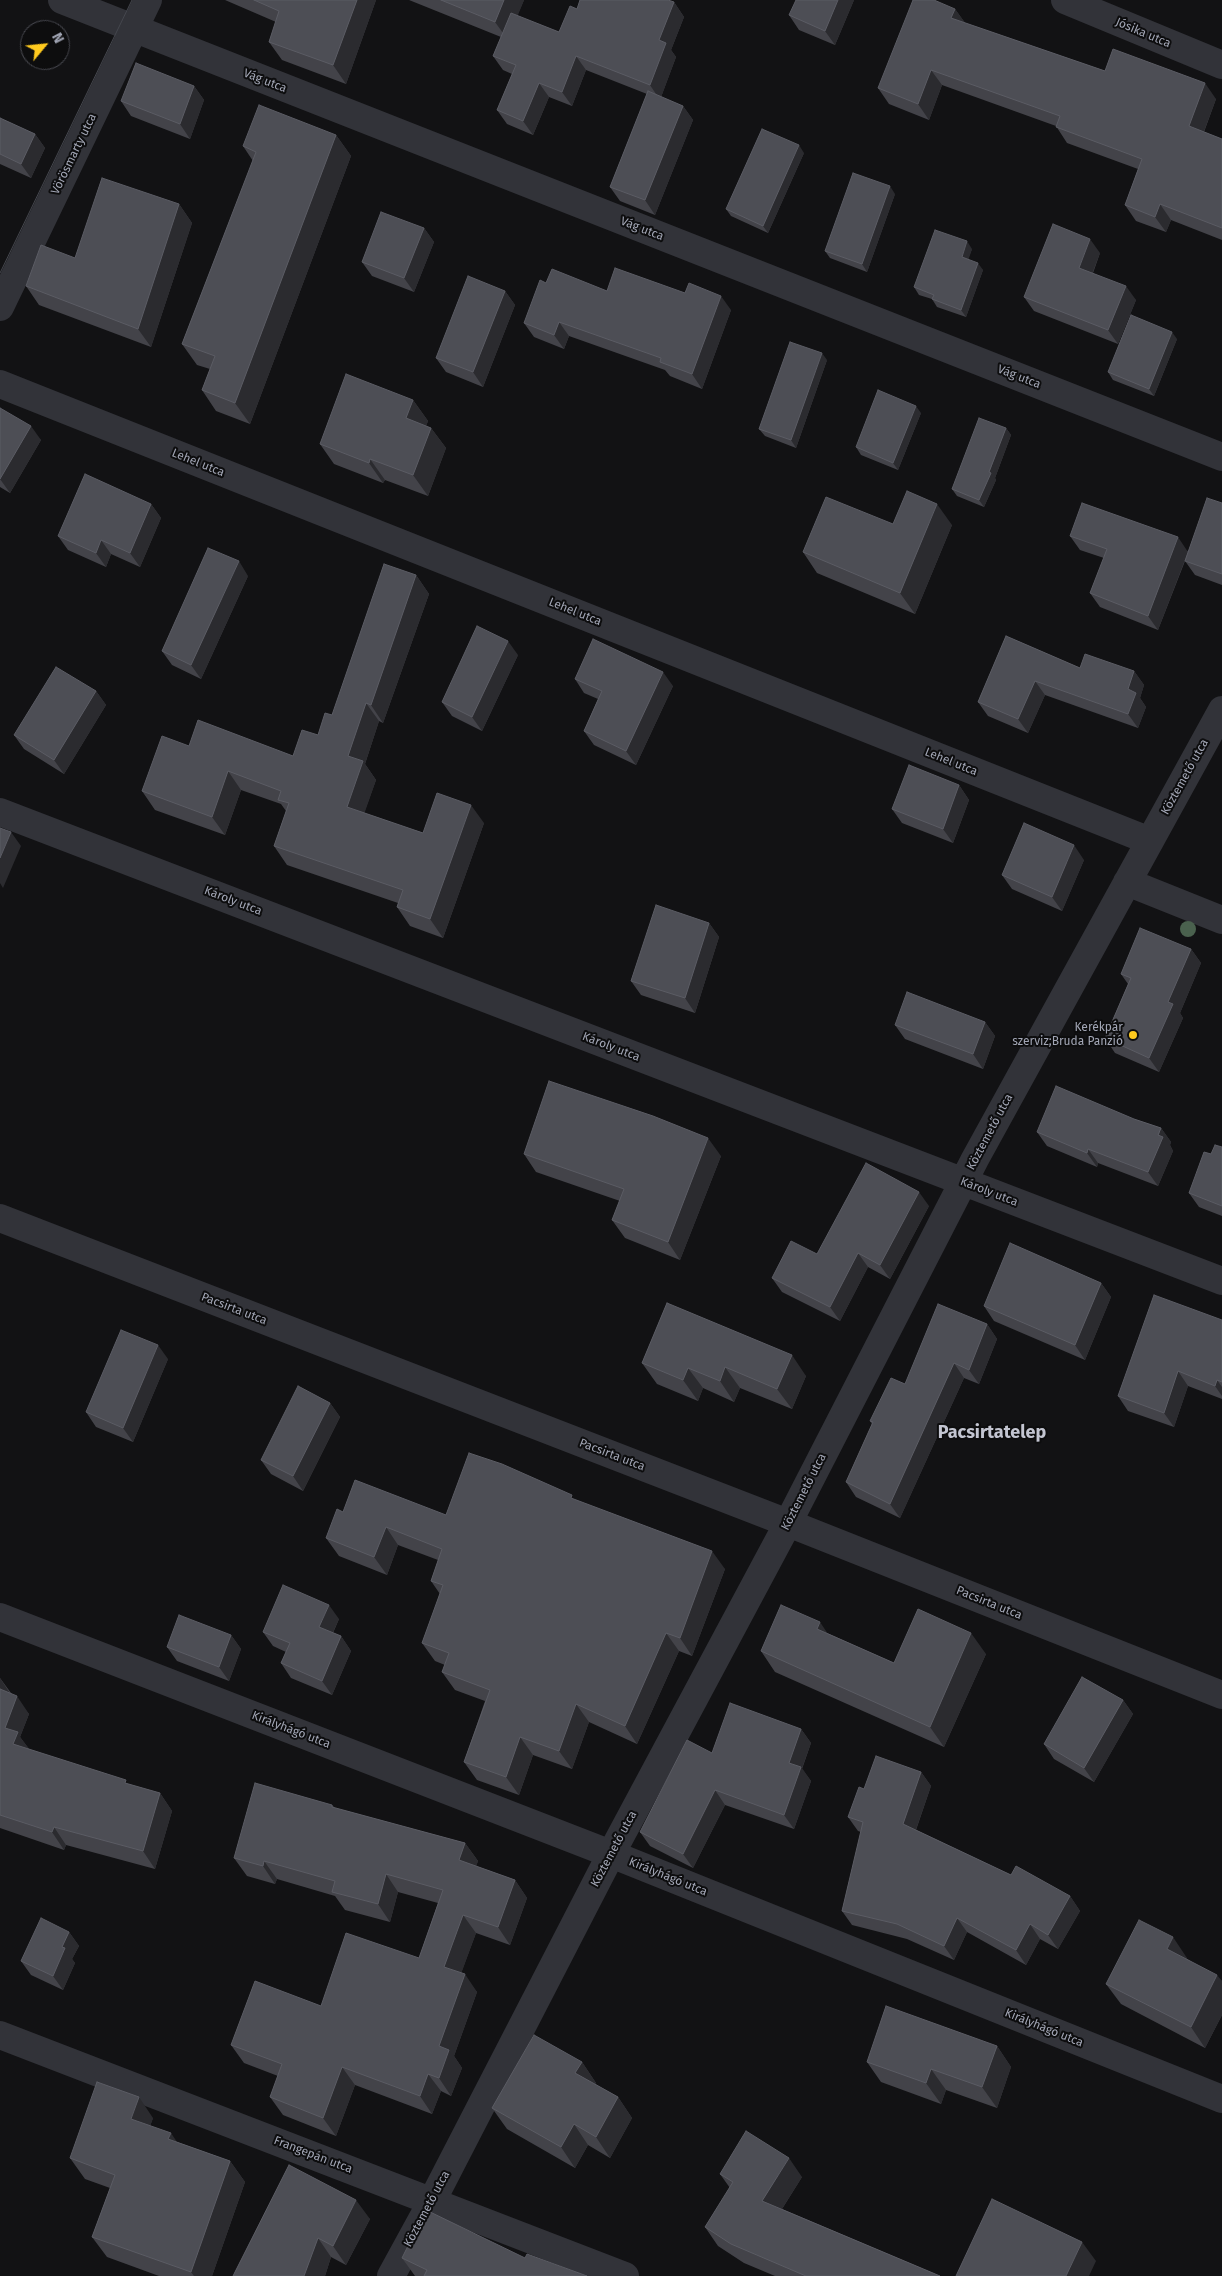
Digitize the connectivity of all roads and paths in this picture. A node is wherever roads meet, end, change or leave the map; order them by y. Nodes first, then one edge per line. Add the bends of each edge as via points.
1 (62, 0) edge
2 (148, 0) edge
3 (1065, 0) edge
4 (133, 29) junction
5 (1222, 65) edge
6 (0, 308) edge
7 (0, 384) edge
8 (1222, 457) edge
9 (1222, 710) edge
10 (0, 812) edge
11 (1150, 841) junction
12 (1127, 882) junction
13 (1222, 920) edge
14 (964, 1182) junction
15 (0, 1218) edge
16 (1222, 1281) edge
17 (788, 1523) junction
18 (0, 1616) edge
19 (1222, 1695) edge
20 (610, 1854) junction
21 (0, 2035) edge
22 (1222, 2100) edge
23 (432, 2201) junction
24 (391, 2276) edge
25 (625, 2276) edge

1 - 4 street, Vág utca
2 - 4 street, Vörösmarty utca
3 - 5 street, Jósika utca
4 - 6 street, Vörösmarty utca
4 - 8 street, Vág utca
7 - 11 street, Lehel utca
9 - 11 street, Köztemető utca
10 - 14 street, Károly utca
11 - 12 street, Köztemető utca
12 - 13 street
12 - 14 street, Köztemető utca
14 - 16 street, Károly utca
14 - 17 street, Köztemető utca
15 - 17 street, Pacsirta utca
17 - 19 street, Pacsirta utca
17 - 20 street, Köztemető utca
18 - 20 street, Királyhágó utca
20 - 22 street, Királyhágó utca
20 - 23 street, Köztemető utca
21 - 23 street, Frangepán utca
23 - 24 street, Köztemető utca
23 - 25 street, Frangepán utca

